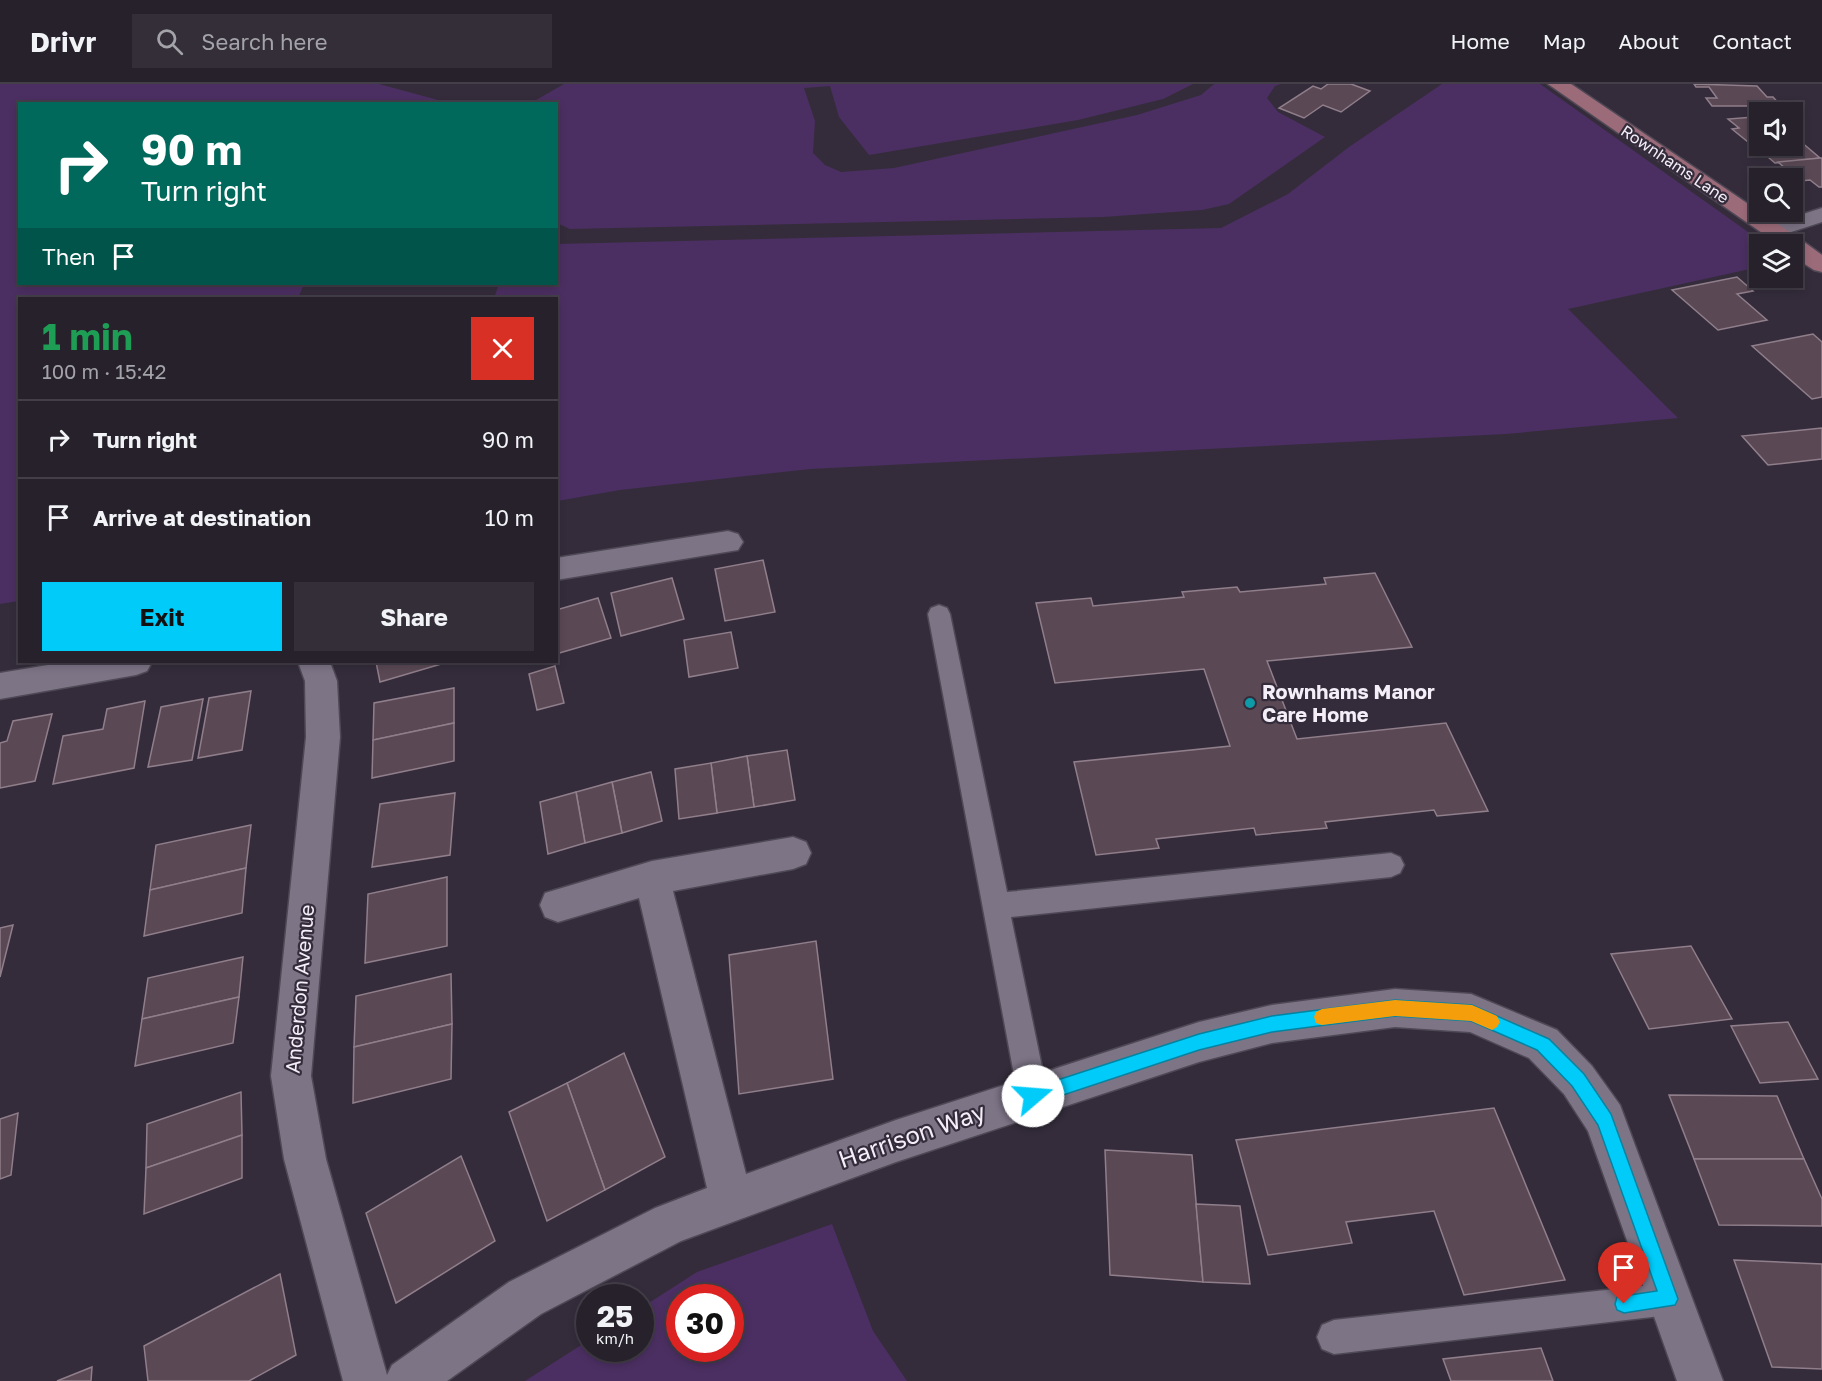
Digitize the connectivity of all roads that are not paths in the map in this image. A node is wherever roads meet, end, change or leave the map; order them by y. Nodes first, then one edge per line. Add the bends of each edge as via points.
1 (1558, 84) edge
2 (1822, 215) edge
3 (1773, 231) junction
4 (1777, 234) edge
5 (1803, 252) edge
6 (1822, 265) edge
7 (728, 542) dead end
8 (558, 569) edge
9 (939, 614) dead end
10 (130, 663) edge
11 (314, 663) edge
12 (0, 686) edge
13 (793, 853) dead end
14 (1392, 865) dead end
15 (652, 878) junction
16 (558, 905) dead end
17 (995, 906) junction
18 (1033, 1096) junction
19 (731, 1200) junction
20 (1669, 1299) junction
21 (1334, 1337) dead end
22 (366, 1381) edge
23 (408, 1381) edge
24 (1701, 1381) edge

1 - 3 street, Rownhams Lane
2 - 3 street
3 - 4 street, Rownhams Lane
5 - 6 street, Rownhams Lane
7 - 8 street
9 - 17 lane
10 - 12 street
11 - 22 street, Anderdon Avenue via 321,681 323,737 291,1076 305,1159
13 - 15 street
14 - 17 lane
15 - 16 street
15 - 19 street
17 - 18 lane
18 - 19 street, Harrison Way
18 - 20 street, Harrison Way via 1199,1042 1272,1024 1395,1008 1472,1013 1543,1044 1578,1080 1605,1120
19 - 23 street, Harrison Way via 670,1222 525,1298
20 - 21 lane
20 - 24 street, Harrison Way

